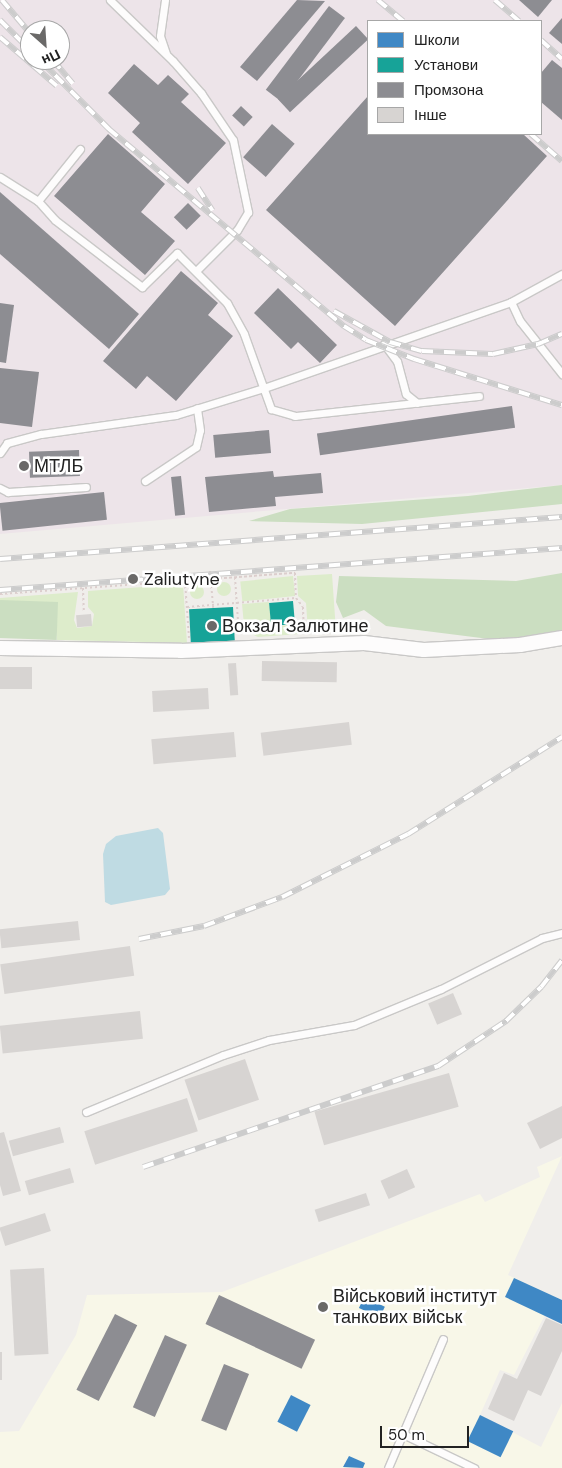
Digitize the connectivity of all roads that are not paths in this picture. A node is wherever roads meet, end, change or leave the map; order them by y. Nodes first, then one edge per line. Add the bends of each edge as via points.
1 (110, 0) edge
2 (165, 0) edge
3 (166, 54) junction
4 (80, 149) dead end
5 (0, 177) edge
6 (38, 201) junction
7 (196, 271) junction
8 (562, 274) edge
9 (511, 302) junction
10 (384, 344) junction
11 (562, 374) edge
12 (264, 388) junction
13 (479, 396) dead end
14 (416, 402) junction
15 (197, 408) junction
16 (4, 443) edge
17 (0, 453) edge
18 (145, 481) dead end
19 (86, 487) dead end
20 (0, 488) edge
21 (562, 638) edge
22 (0, 648) edge
23 (562, 933) edge
24 (86, 1112) dead end
25 (444, 1339) dead end
26 (403, 1434) junction
27 (388, 1468) edge
28 (474, 1468) edge

1 - 3 lane
2 - 3 lane via 160,36
3 - 7 lane via 201,93 233,140 248,212 238,230
4 - 6 lane
5 - 6 lane
6 - 7 lane via 55,220 142,288 177,253
7 - 12 lane via 227,303 244,334
8 - 9 lane
9 - 10 lane
9 - 11 lane via 520,321
10 - 12 lane
10 - 14 lane via 397,361 406,394
12 - 14 lane via 271,409 295,416
12 - 15 lane
13 - 14 lane
15 - 16 lane via 176,415 41,434
15 - 18 lane via 200,430 196,447
16 - 17 lane
19 - 20 lane via 8,492
21 - 22 street via 520,645 424,650 364,643 190,651
23 - 24 lane via 542,938 440,989 354,1025 260,1043
25 - 26 lane
26 - 27 lane
26 - 28 lane

